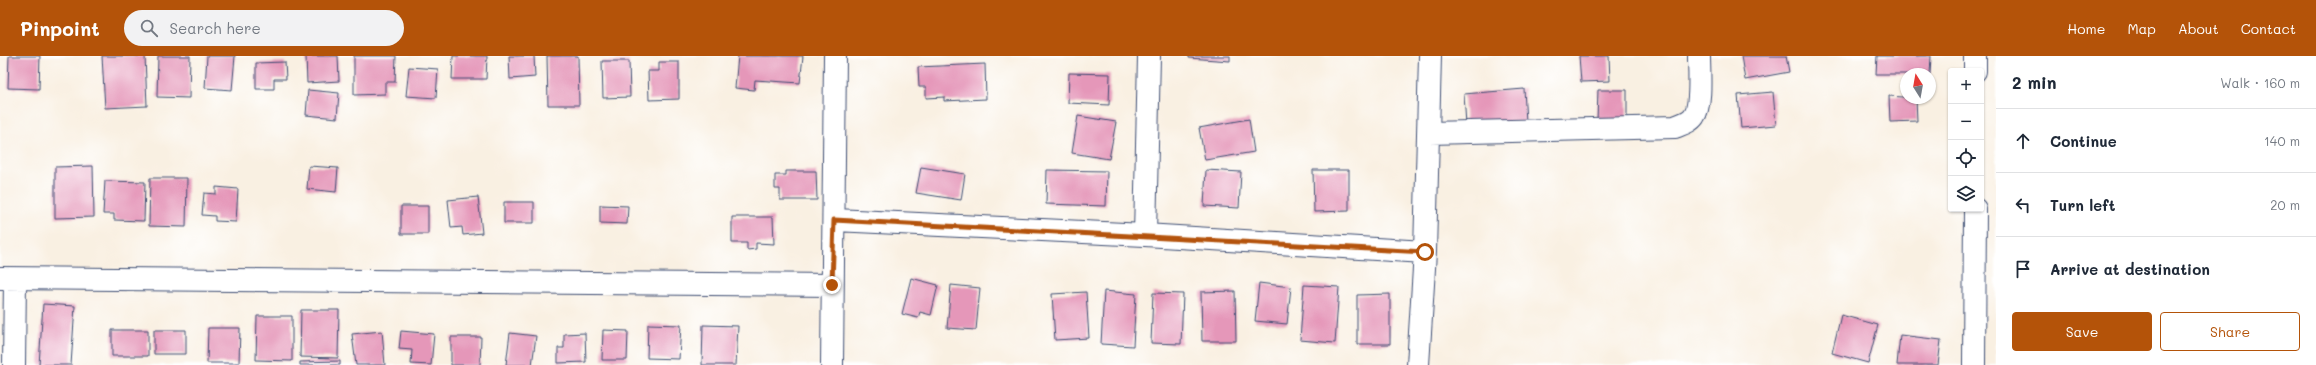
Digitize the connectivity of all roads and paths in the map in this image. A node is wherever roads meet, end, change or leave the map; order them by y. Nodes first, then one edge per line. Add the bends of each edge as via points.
1 (836, 56) edge
2 (1149, 56) edge
3 (1430, 56) edge
4 (1699, 56) edge
5 (1975, 56) edge
6 (1975, 68) edge
7 (1429, 134) junction
8 (1975, 212) edge
9 (834, 220) junction
10 (1145, 235) junction
11 (1425, 252) junction
12 (8, 278) edge
13 (832, 285) junction
14 (14, 365) edge
15 (832, 365) edge
16 (1418, 365) edge
17 (1974, 365) edge

1 - 9 street
2 - 10 street
3 - 7 street
4 - 7 street via 1698,105 1694,116 1675,127
5 - 6 street
7 - 11 street
8 - 17 street
9 - 10 street
9 - 13 street
10 - 11 street
11 - 16 street
12 - 13 street
12 - 14 street
13 - 15 street

